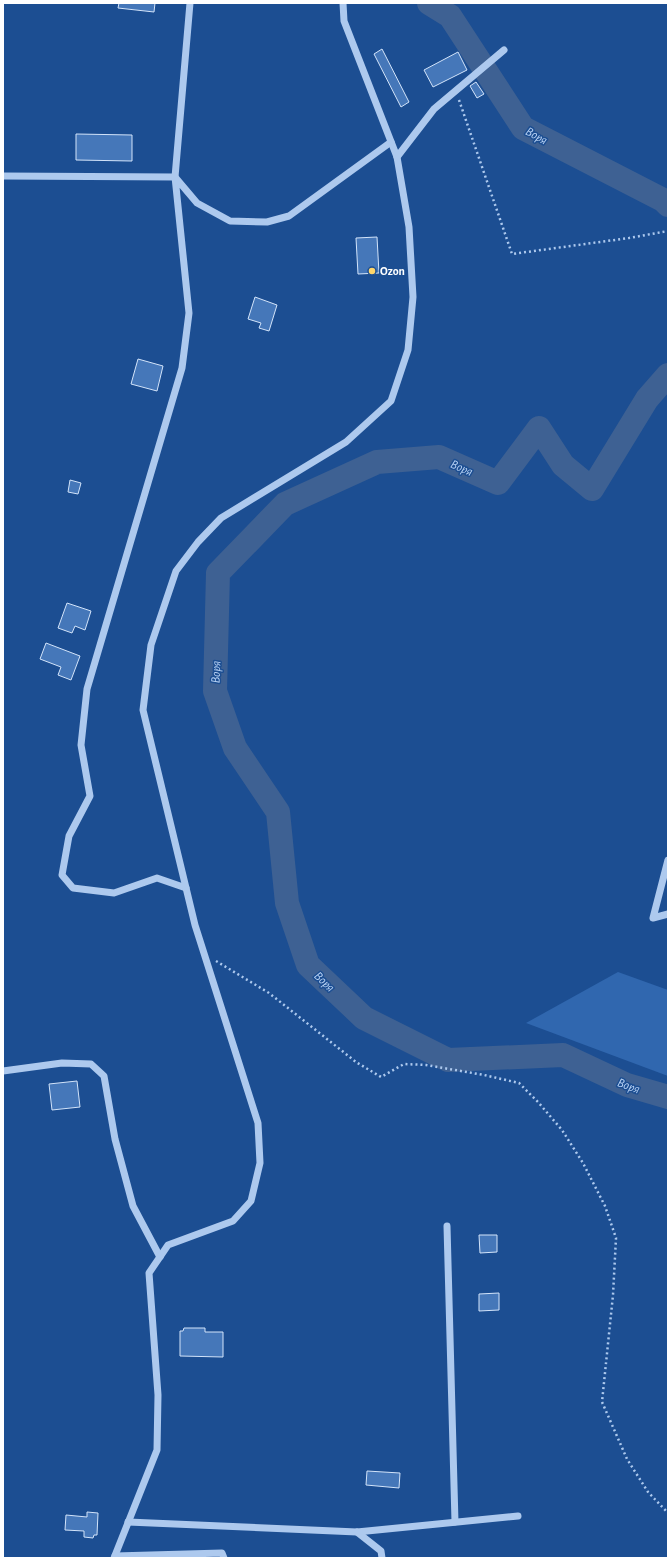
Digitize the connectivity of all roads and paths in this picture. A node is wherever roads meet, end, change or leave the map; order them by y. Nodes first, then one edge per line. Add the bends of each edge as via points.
1 (190, 3) edge
2 (343, 3) edge
3 (504, 50) dead end
4 (456, 92) junction
5 (391, 142) junction
6 (397, 157) junction
7 (3, 176) edge
8 (175, 177) junction
9 (668, 230) edge
10 (668, 860) edge
11 (186, 888) junction
12 (668, 914) edge
13 (204, 952) junction
14 (3, 1071) edge
15 (447, 1226) dead end
16 (160, 1257) junction
17 (668, 1513) edge
18 (518, 1516) dead end
19 (128, 1522) junction
20 (455, 1522) junction
21 (357, 1532) junction
22 (114, 1557) edge
23 (224, 1558) edge
24 (382, 1558) edge

1 - 8 street
2 - 5 street via 344,21
3 - 4 street
4 - 6 street via 434,109
4 - 9 path via 512,254
5 - 6 street
5 - 8 street via 288,216 267,222 230,221 197,204
6 - 11 street via 409,227 413,297 408,350 391,401 346,442 221,518 176,571 151,645 143,710
7 - 8 street
8 - 11 street via 190,313 182,368 87,689 81,745 90,796 69,836 62,875 73,888 114,893 157,878
10 - 12 street via 653,918
11 - 13 street
13 - 16 street via 258,1123 260,1163 251,1201 233,1221 168,1245
13 - 17 path via 269,993 356,1062 382,1077 404,1064 426,1065 519,1083 562,1130 606,1206 616,1238 602,1402 626,1459 648,1492
14 - 16 street via 62,1064 91,1064 104,1076 115,1139 133,1206
15 - 20 street
16 - 19 street via 149,1273 158,1395 157,1450
18 - 20 street
19 - 21 street
19 - 22 street
20 - 21 street
21 - 24 street via 381,1551
22 - 23 street via 222,1553

